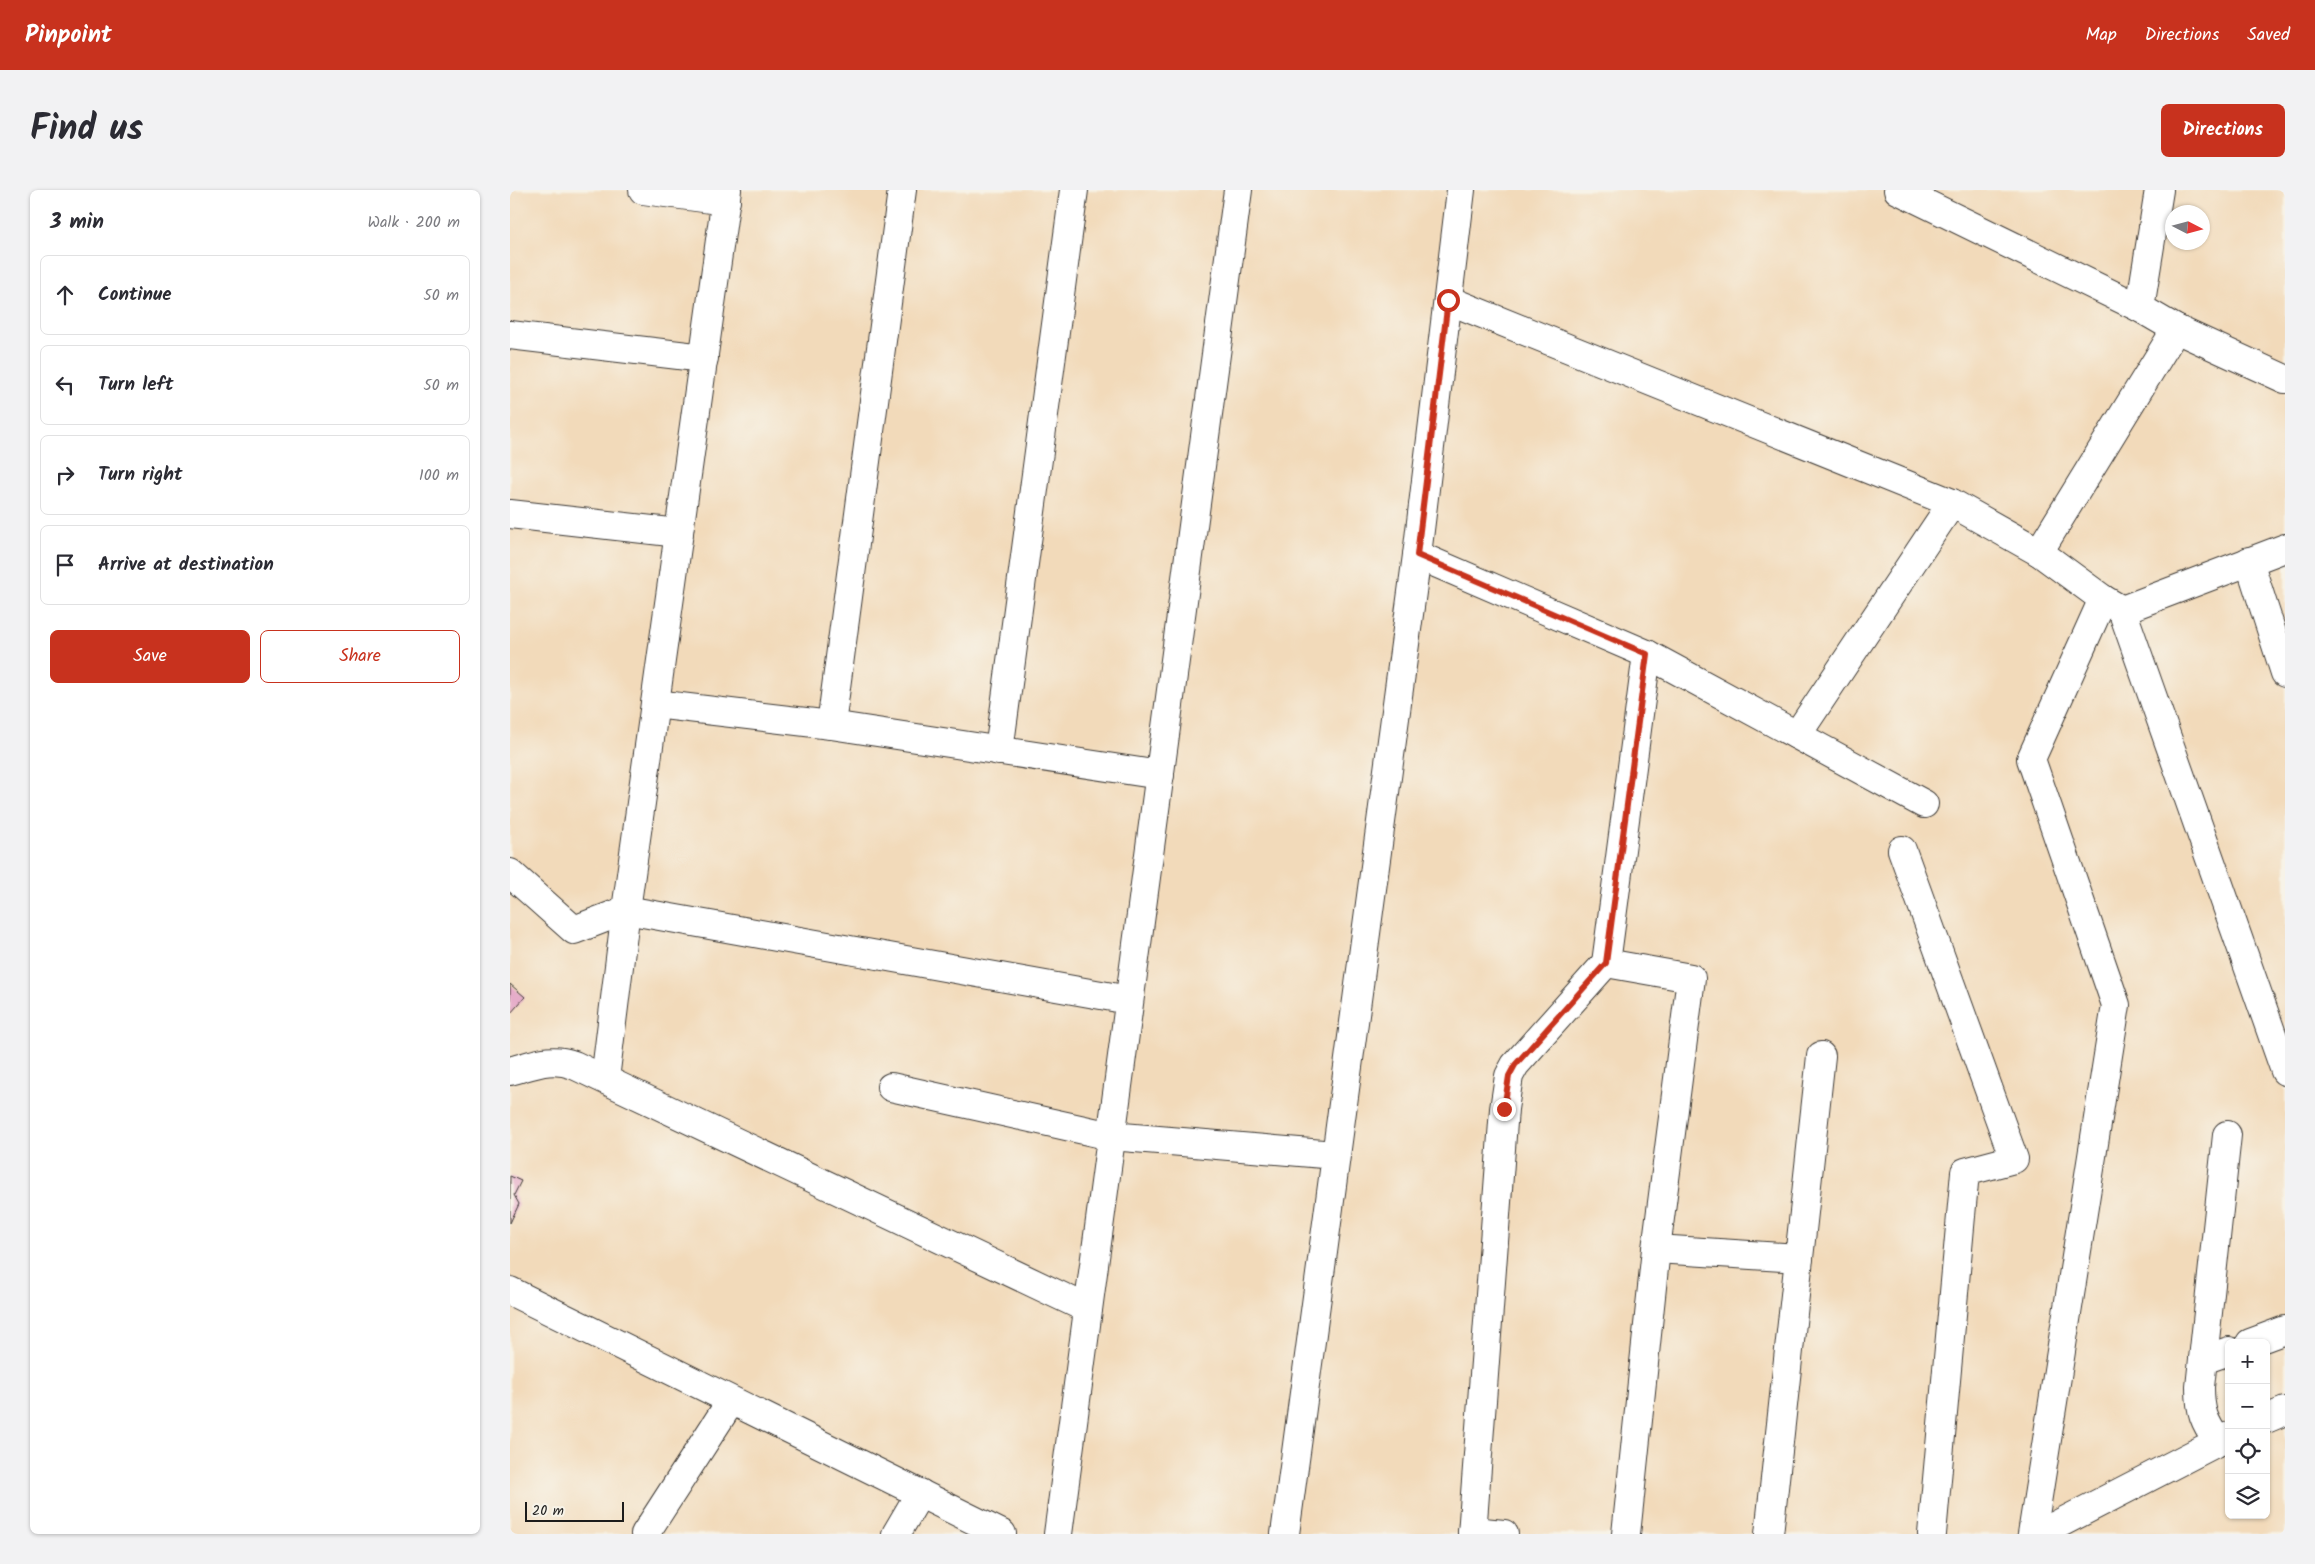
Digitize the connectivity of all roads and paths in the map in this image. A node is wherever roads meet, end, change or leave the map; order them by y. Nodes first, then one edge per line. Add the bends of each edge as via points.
1 (643, 190) edge
2 (902, 190) edge
3 (1074, 190) edge
4 (1238, 190) edge
5 (1461, 190) edge
6 (1898, 190) edge
7 (2159, 190) edge
8 (726, 195) edge
9 (1928, 197) edge
10 (1448, 300) junction
11 (2140, 308) junction
12 (2176, 329) junction
13 (510, 335) edge
14 (704, 358) junction
15 (2285, 379) edge
16 (1952, 503) junction
17 (510, 514) edge
18 (679, 533) junction
19 (2285, 548) edge
20 (2039, 552) junction
21 (1417, 555) junction
22 (2249, 562) junction
23 (2112, 605) junction
24 (1647, 654) junction
25 (2285, 673) edge
26 (655, 704) junction
27 (831, 725) junction
28 (1797, 735) junction
29 (999, 750) junction
30 (1160, 775) junction
31 (1924, 804) dead end
32 (1902, 850) dead end
33 (510, 873) edge
34 (626, 910) junction
35 (1606, 963) junction
36 (1130, 1000) junction
37 (1821, 1056) dead end
38 (510, 1071) edge
39 (2285, 1071) edge
40 (605, 1079) junction
41 (891, 1087) dead end
42 (2227, 1135) dead end
43 (1111, 1136) junction
44 (1335, 1155) junction
45 (1656, 1249) junction
46 (1799, 1258) junction
47 (510, 1291) edge
48 (1088, 1309) junction
49 (2285, 1330) edge
50 (2261, 1339) edge
51 (2225, 1352) edge
52 (2203, 1360) junction
53 (731, 1401) junction
54 (2285, 1411) edge
55 (2270, 1417) edge
56 (2223, 1439) edge
57 (920, 1493) junction
58 (1472, 1533) edge
59 (645, 1534) edge
60 (896, 1534) edge
61 (1002, 1534) edge
62 (1058, 1534) edge
63 (1285, 1534) edge
64 (1504, 1534) edge
65 (1626, 1534) edge
66 (1769, 1534) edge
67 (1932, 1534) edge
68 (2032, 1534) edge
69 (2039, 1534) edge

1 - 8 street
2 - 27 street
3 - 29 street
4 - 30 street
5 - 10 street
6 - 9 street
7 - 11 street
8 - 14 street
9 - 11 street
10 - 16 street
10 - 21 street
11 - 12 street
12 - 15 street
12 - 20 street
13 - 14 street
14 - 18 street
16 - 20 street
16 - 28 street
17 - 18 street
18 - 26 street
19 - 22 street
20 - 23 street
21 - 24 street
21 - 44 street
22 - 23 street
22 - 25 street
23 - 39 street
23 - 68 street via 2031,759 2116,1005
24 - 28 street
24 - 35 street
26 - 27 street
26 - 34 street
27 - 29 street
28 - 31 street
29 - 30 street
30 - 36 street
32 - 67 street via 2014,1159 1965,1172
33 - 34 street via 574,930
34 - 36 street
34 - 40 street
35 - 45 street via 1691,978
35 - 58 street via 1522,1056 1509,1076
36 - 43 street
37 - 46 street
38 - 40 street via 560,1060
40 - 48 street
41 - 43 street
42 - 52 street
43 - 44 street
43 - 48 street
44 - 63 street
45 - 46 street
45 - 65 street
46 - 66 street
47 - 53 street
48 - 62 street
49 - 50 street
51 - 52 street
52 - 56 street via 2200,1407 2204,1422
53 - 57 street
53 - 59 street
54 - 55 street
56 - 69 street
57 - 60 street
57 - 61 street
58 - 64 street

